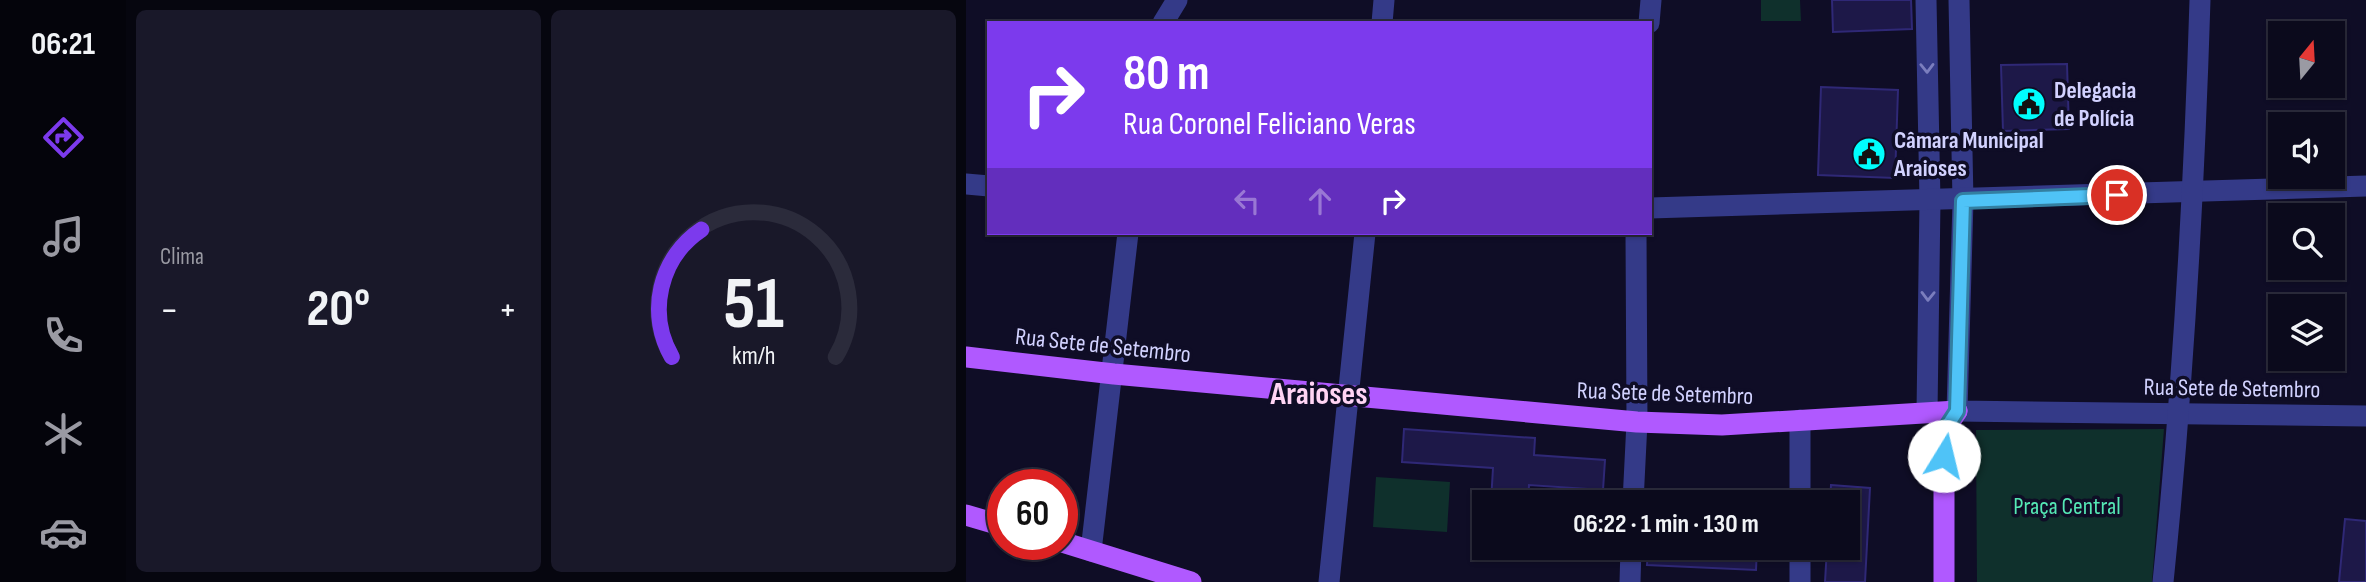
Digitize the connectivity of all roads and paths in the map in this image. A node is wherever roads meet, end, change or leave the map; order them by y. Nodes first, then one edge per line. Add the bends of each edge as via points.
1 (1177, 0) edge
2 (1384, 0) edge
3 (1651, 0) edge
4 (1926, 0) edge
5 (1959, 0) edge
6 (2200, 0) edge
7 (1165, 21) edge
8 (1382, 21) edge
9 (1649, 21) edge
10 (966, 184) edge
11 (987, 186) edge
12 (2366, 186) edge
13 (2194, 193) junction
14 (1930, 201) junction
15 (1963, 201) junction
16 (1652, 208) edge
17 (1128, 235) edge
18 (1365, 235) edge
19 (1636, 235) edge
20 (966, 357) edge
21 (1114, 374) junction
22 (1347, 396) junction
23 (1957, 411) junction
24 (1927, 412) junction
25 (2180, 413) junction
26 (2366, 416) edge
27 (1800, 420) junction
28 (1637, 422) junction
29 (1944, 431) junction
30 (1634, 490) edge
31 (1800, 490) edge
32 (966, 516) edge
33 (987, 522) edge
34 (1078, 547) edge
35 (1091, 551) junction
36 (1631, 560) edge
37 (1800, 560) edge
38 (1191, 582) edge
39 (1329, 582) edge
40 (1630, 582) edge
41 (1800, 582) edge
42 (1944, 582) edge
43 (2163, 582) edge

1 - 7 street
2 - 8 street
3 - 9 street
4 -> 14 street
5 - 15 street
6 - 13 street
10 - 11 street
12 - 13 street
13 - 15 street
13 - 25 street
14 - 15 street
14 - 16 street
14 -> 24 street
15 - 23 street
17 - 21 street
18 - 22 street
19 - 28 street
20 - 21 main road, Rua Sete de Setembro
21 - 22 main road, Rua Sete de Setembro
21 - 35 street
22 - 28 main road, Rua Sete de Setembro
22 - 39 street
23 - 24 main road, Rua Sete de Setembro
23 - 25 street, Rua Sete de Setembro
23 - 29 main road
24 - 27 main road, Rua Sete de Setembro
24 - 29 main road
25 - 26 street, Rua Sete de Setembro
25 - 43 street
27 - 28 main road, Rua Sete de Setembro via 1722,425
27 - 31 street
28 - 30 street
29 - 42 main road
32 - 33 main road
34 - 35 main road
35 - 38 main road
36 - 40 street
37 - 41 street

